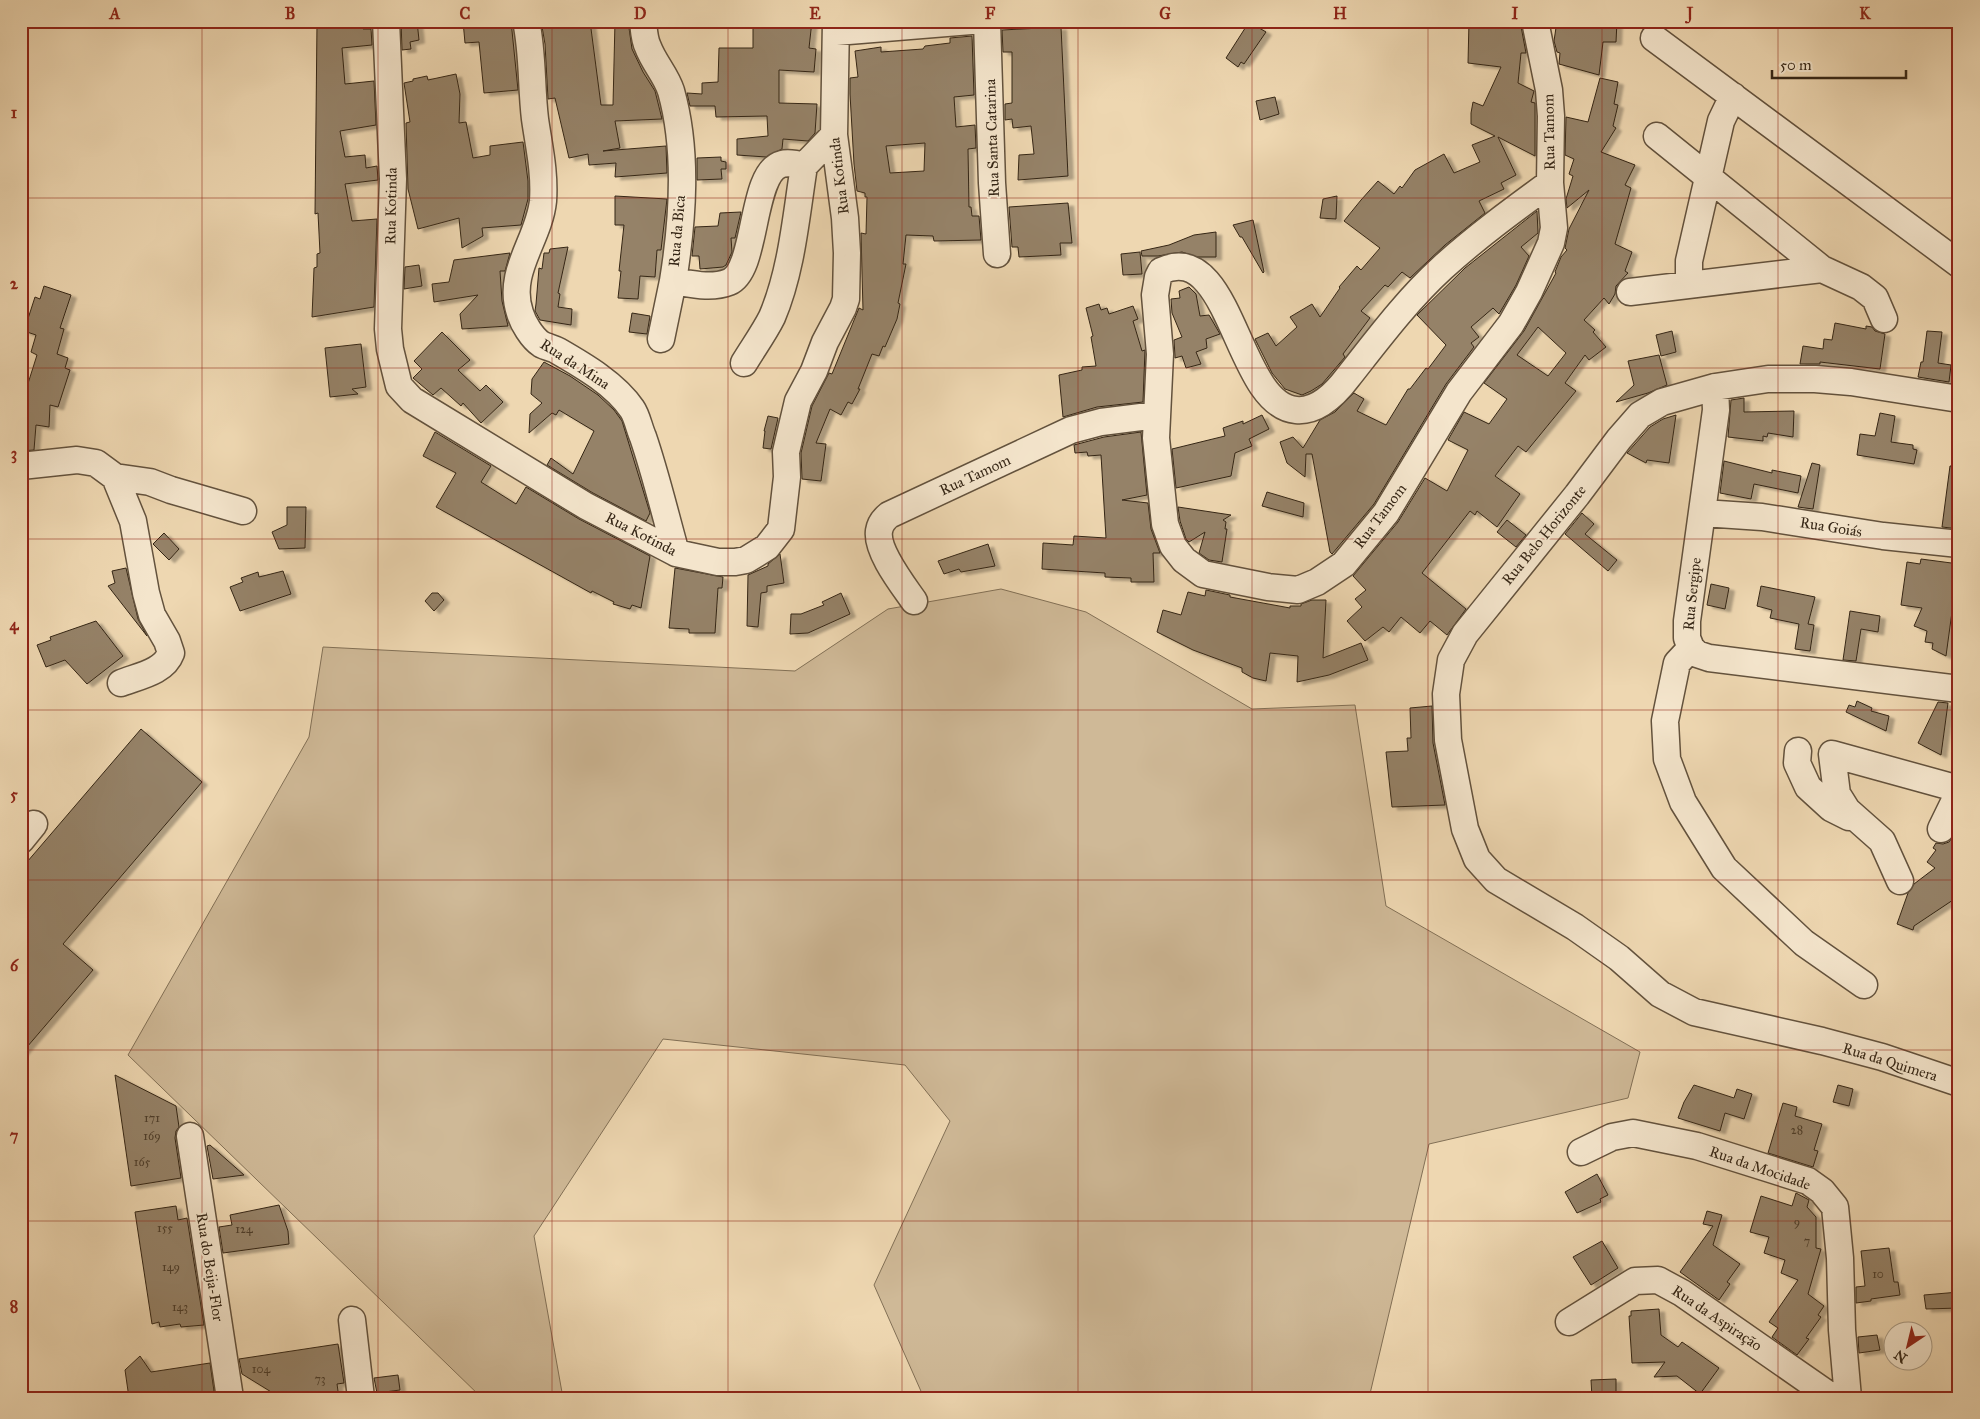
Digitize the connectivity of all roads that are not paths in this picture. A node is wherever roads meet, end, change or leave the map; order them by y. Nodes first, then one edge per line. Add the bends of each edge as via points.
1 (386, 21) edge
2 (526, 21) edge
3 (643, 21) edge
4 (970, 21) edge
5 (987, 21) edge
6 (1535, 21) edge
7 (836, 26) edge
8 (1654, 38) dead end
9 (1733, 96) junction
10 (834, 135) junction
11 (1656, 136) dead end
12 (804, 166) junction
13 (1708, 177) junction
14 (1550, 184) junction
15 (996, 254) dead end
16 (1959, 264) edge
17 (1822, 269) junction
18 (673, 281) junction
19 (1689, 285) junction
20 (1630, 292) dead end
21 (1884, 319) dead end
22 (661, 339) dead end
23 (744, 363) dead end
24 (1715, 387) junction
25 (1959, 399) edge
26 (1157, 415) junction
27 (21, 466) edge
28 (115, 477) junction
29 (243, 511) dead end
30 (1703, 513) junction
31 (1959, 544) edge
32 (676, 553) junction
33 (914, 601) dead end
34 (1691, 648) junction
35 (121, 683) dead end
36 (1959, 689) edge
37 (1798, 751) dead end
38 (1959, 791) edge
39 (1861, 823) junction
40 (1941, 829) dead end
41 (1900, 881) dead end
42 (1864, 985) dead end
43 (1822, 1041) joint
44 (1959, 1083) edge
45 (190, 1136) dead end
46 (1581, 1152) dead end
47 (352, 1320) dead end
48 (1569, 1322) dead end
49 (230, 1398) edge
50 (361, 1398) edge
51 (1834, 1398) edge
52 (1848, 1398) edge

1 - 32 street, Rua Kotinda via 393,179 388,329 399,386 412,400 570,496
2 - 32 street, Rua da Mina via 535,118 544,172 538,225 520,264 516,291 520,314 540,343 591,372 620,394 633,410
3 - 18 street, Rua da Bica via 648,48 668,84 681,144 681,202
4 - 7 street
5 - 15 street, Rua Santa Catarina
6 - 14 street, Rua Tamom via 1549,90
7 - 10 street, Rua Kotinda
8 - 9 street
9 - 13 street via 1721,121
9 - 16 street
10 - 12 street
10 - 32 street, Rua Kotinda via 845,218 846,299 798,401 786,452 787,477 781,529 767,547 746,560 718,562
11 - 13 street
12 - 18 street, Rua da Bica via 780,164 764,184 742,269 731,281 700,286
12 - 23 street via 781,293 771,318
13 - 17 street
13 - 19 street via 1689,262
14 - 26 street, Rua Tamom via 1442,268 1406,304 1345,382 1328,399 1312,408 1288,408 1266,393 1218,296 1207,282 1189,269 1167,268 1161,271 1155,295 1160,354
14 - 26 street, Rua Tamom via 1552,242 1520,308 1459,392 1386,513 1344,564 1317,582 1298,590 1268,587 1203,574 1184,560 1173,546 1165,524 1156,438
17 - 19 street
17 - 21 street via 1861,287 1875,298
18 - 22 street
19 - 20 street
24 - 25 street, Rua Belo Horizonte via 1768,379 1815,379
24 - 30 street, Rua Sergipe via 1716,410
24 - 43 street, Rua Belo Horizonte via 1662,402 1640,415 1465,634 1451,660 1446,694 1448,740 1465,829 1477,859 1496,880 1575,926 1660,994 1694,1012
26 - 33 street, Rua Tamom via 1101,422 1071,430 889,515 878,532 883,552
27 - 28 street via 77,460 96,463
28 - 29 street via 150,482
28 - 35 street via 133,521 152,615 171,653 168,661 158,669
30 - 31 street, Rua Goiás via 1762,517
30 - 34 street, Rua Sergipe via 1687,621
34 - 36 street, Rua Sergipe via 1709,658
34 - 42 street via 1677,664 1665,721 1667,759 1683,802 1724,868 1804,944
37 - 39 street via 1797,762 1808,787 1831,808
38 - 39 street via 1832,754 1837,794
38 - 40 street
39 - 41 street via 1882,841
43 - 44 street, Rua da Quimera
45 - 49 street, Rua do Beija-Flor
46 - 52 street, Rua da Mocidade via 1612,1136 1633,1133 1706,1149 1808,1181 1822,1191 1835,1207
47 - 50 street
48 - 51 street, Rua da Aspiração via 1635,1281 1658,1280 1682,1293

